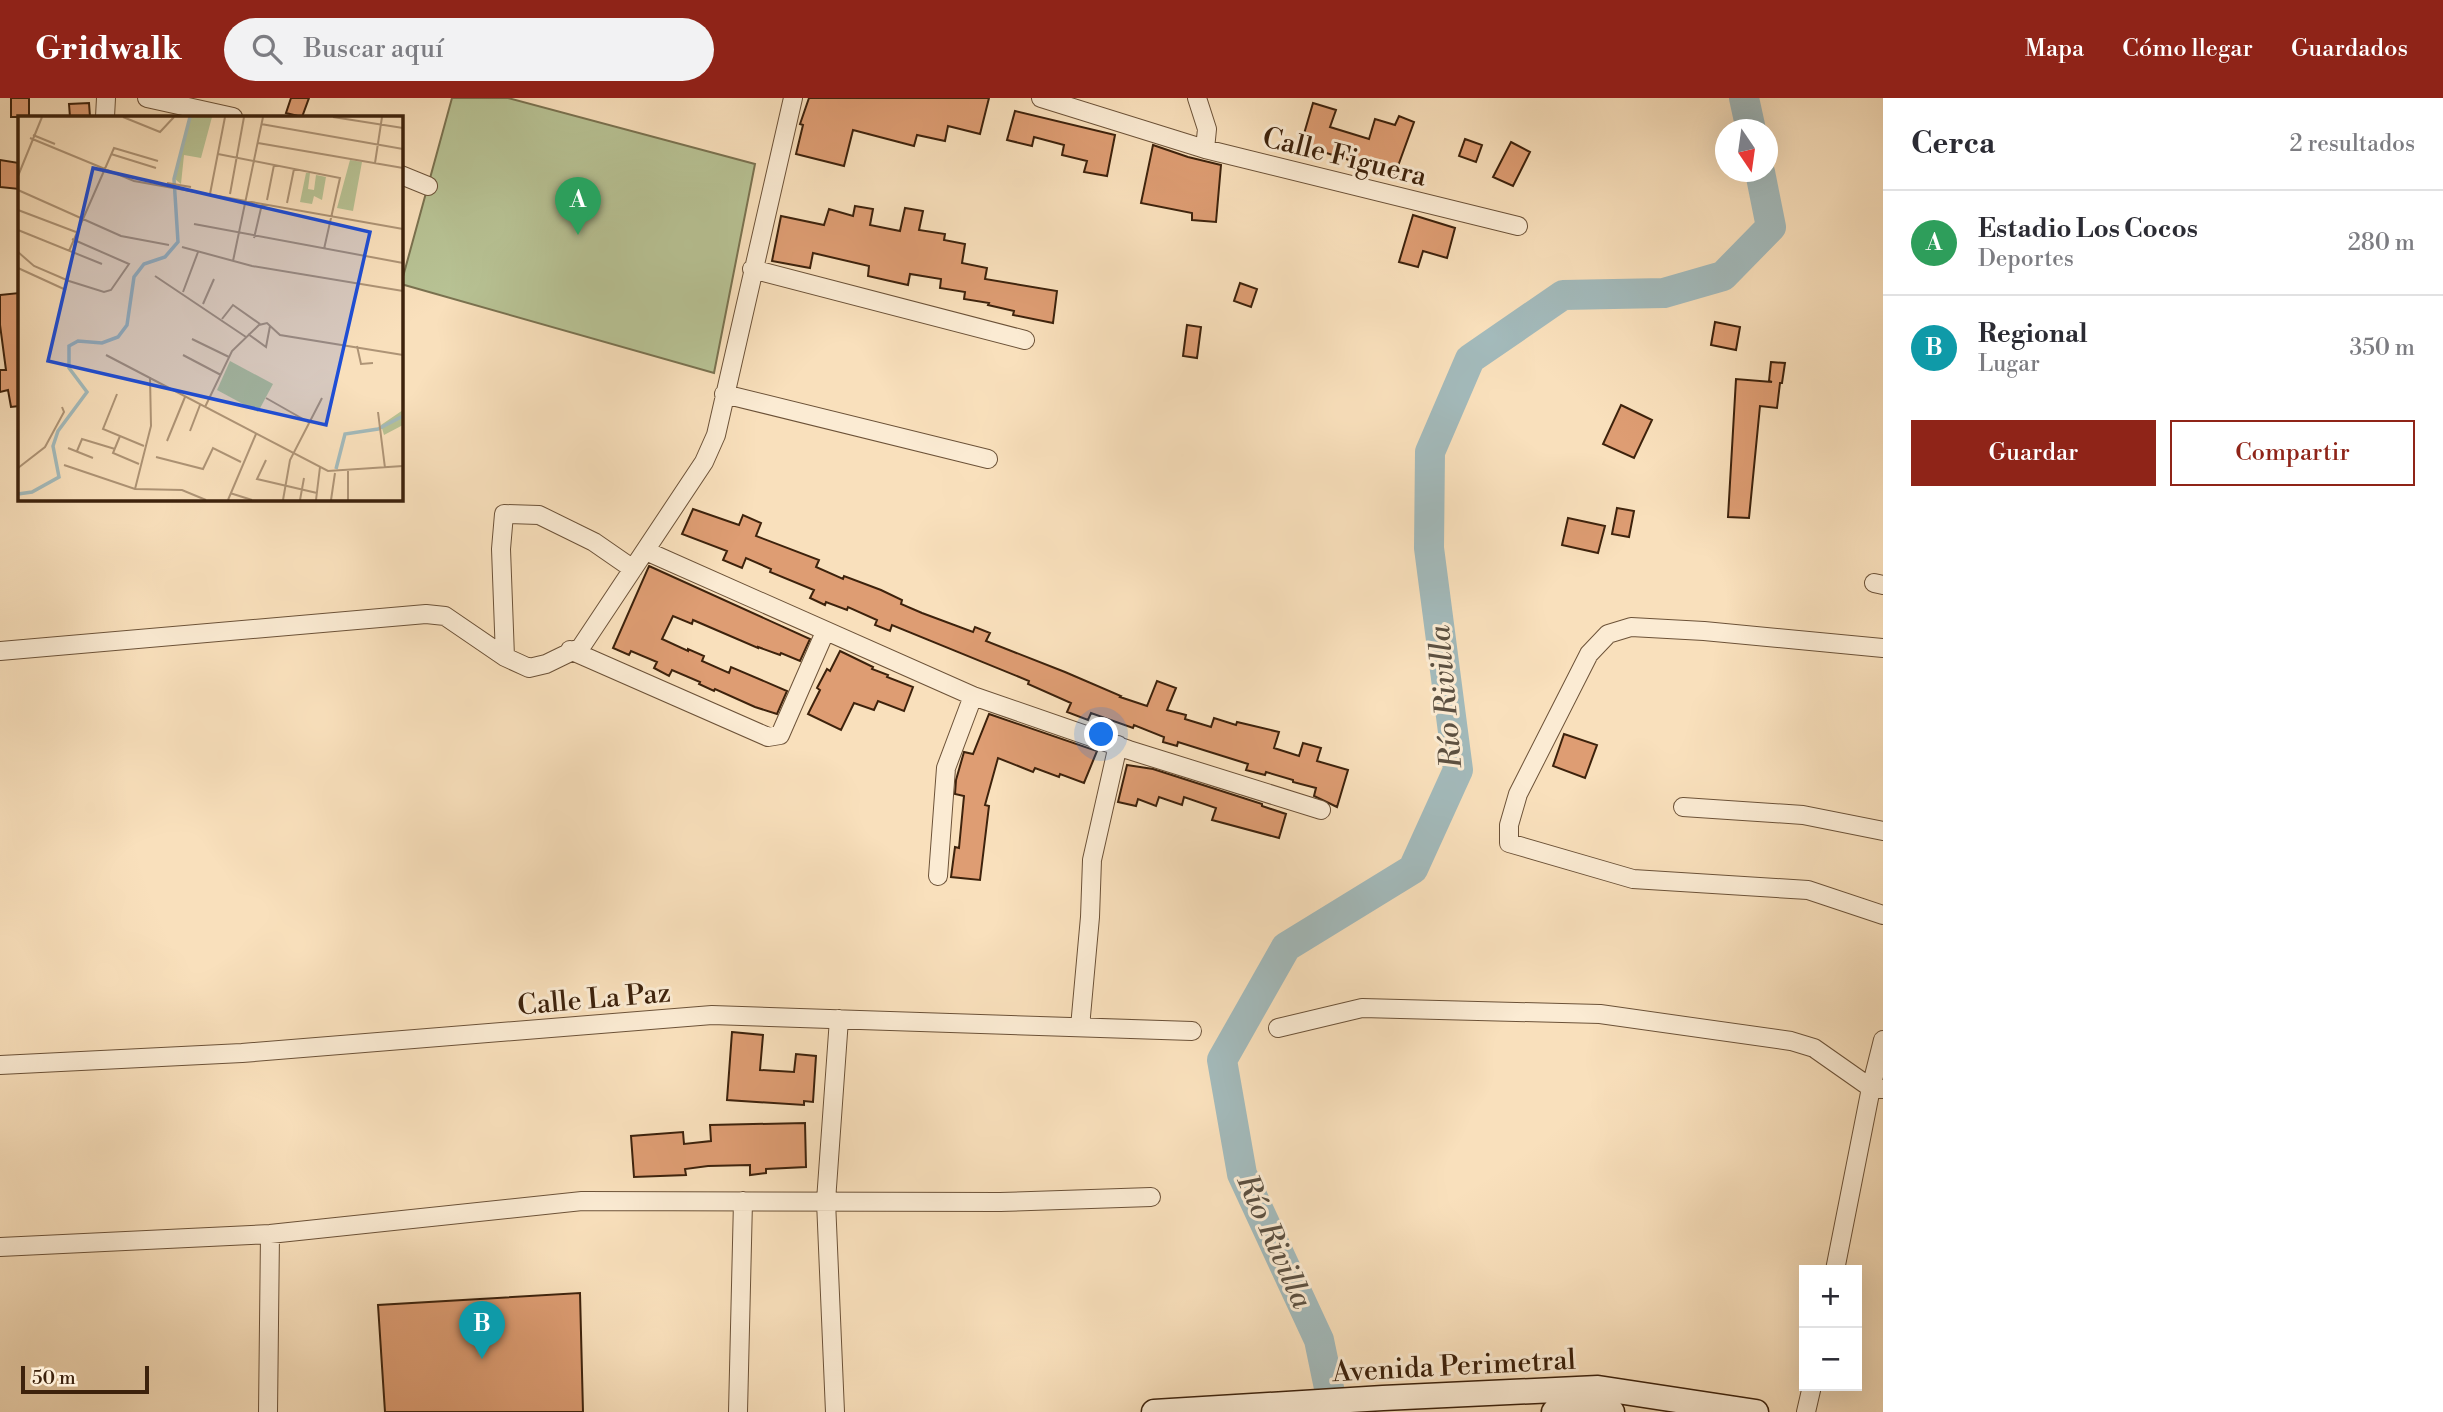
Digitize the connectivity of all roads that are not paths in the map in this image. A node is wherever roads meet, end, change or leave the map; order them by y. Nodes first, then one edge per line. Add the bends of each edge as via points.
1 (106, 98) edge
2 (147, 98) edge
3 (793, 98) edge
4 (1041, 98) edge
5 (1197, 98) edge
6 (105, 116) edge
7 (228, 116) edge
8 (1205, 149) junction
9 (402, 176) edge
10 (428, 186) dead end
11 (1518, 226) dead end
12 (752, 269) junction
13 (1025, 340) dead end
14 (724, 394) junction
15 (988, 459) dead end
16 (646, 551) junction
17 (633, 569) junction
18 (825, 632) junction
19 (1883, 648) edge
20 (570, 650) junction
21 (0, 651) edge
22 (505, 657) junction
23 (973, 696) junction
24 (1118, 745) junction
25 (1682, 807) dead end
26 (1321, 810) dead end
27 (1883, 831) edge
28 (938, 876) dead end
29 (1883, 915) edge
30 (839, 1019) junction
31 (1080, 1027) junction
32 (1278, 1028) dead end
33 (1192, 1031) dead end
34 (1883, 1040) edge
35 (0, 1065) edge
36 (1877, 1088) edge
37 (1151, 1197) dead end
38 (743, 1201) junction
39 (826, 1201) junction
40 (270, 1234) junction
41 (0, 1247) edge
42 (1836, 1265) edge
43 (1811, 1391) edge
44 (268, 1412) edge
45 (738, 1412) edge
46 (835, 1412) edge
47 (1154, 1412) edge
48 (1554, 1412) edge
49 (1612, 1412) edge
50 (1756, 1412) edge
51 (1806, 1412) edge

1 - 6 street
2 - 7 street
3 - 12 street
4 - 8 street, Calle Figuera
5 - 8 street via 1206,129
8 - 11 street, Calle Figuera
9 - 10 street
12 - 13 street
12 - 14 street
14 - 15 street
14 - 16 street via 716,435 704,462
16 - 17 street
16 - 18 street
17 - 20 street via 581,647
17 - 22 street via 594,542 539,515 504,514
18 - 20 street via 780,735 775,737
18 - 23 street
19 - 29 street via 1631,627 1608,634 1589,654 1518,794 1508,834 1508,844 1633,879 1808,890
20 - 22 street via 529,668
21 - 22 street via 426,614 445,616
23 - 24 street
23 - 28 street via 946,768
24 - 26 street
24 - 31 street via 1091,860
25 - 27 street via 1803,815
30 - 31 street, Calle La Paz
30 - 35 street, Calle La Paz via 712,1015 242,1053
30 - 39 street
31 - 33 street, Calle La Paz
32 - 36 street via 1362,1008 1600,1014 1791,1041 1814,1048
34 - 36 street
36 - 42 street
37 - 39 street
38 - 39 street
38 - 40 street via 582,1201
38 - 45 street
39 - 46 street
40 - 41 street
40 - 44 street
43 - 51 street
47 - 50 main road, Avenida Perimetral via 1598,1388
48 - 49 main road, Avenida Perimetral

